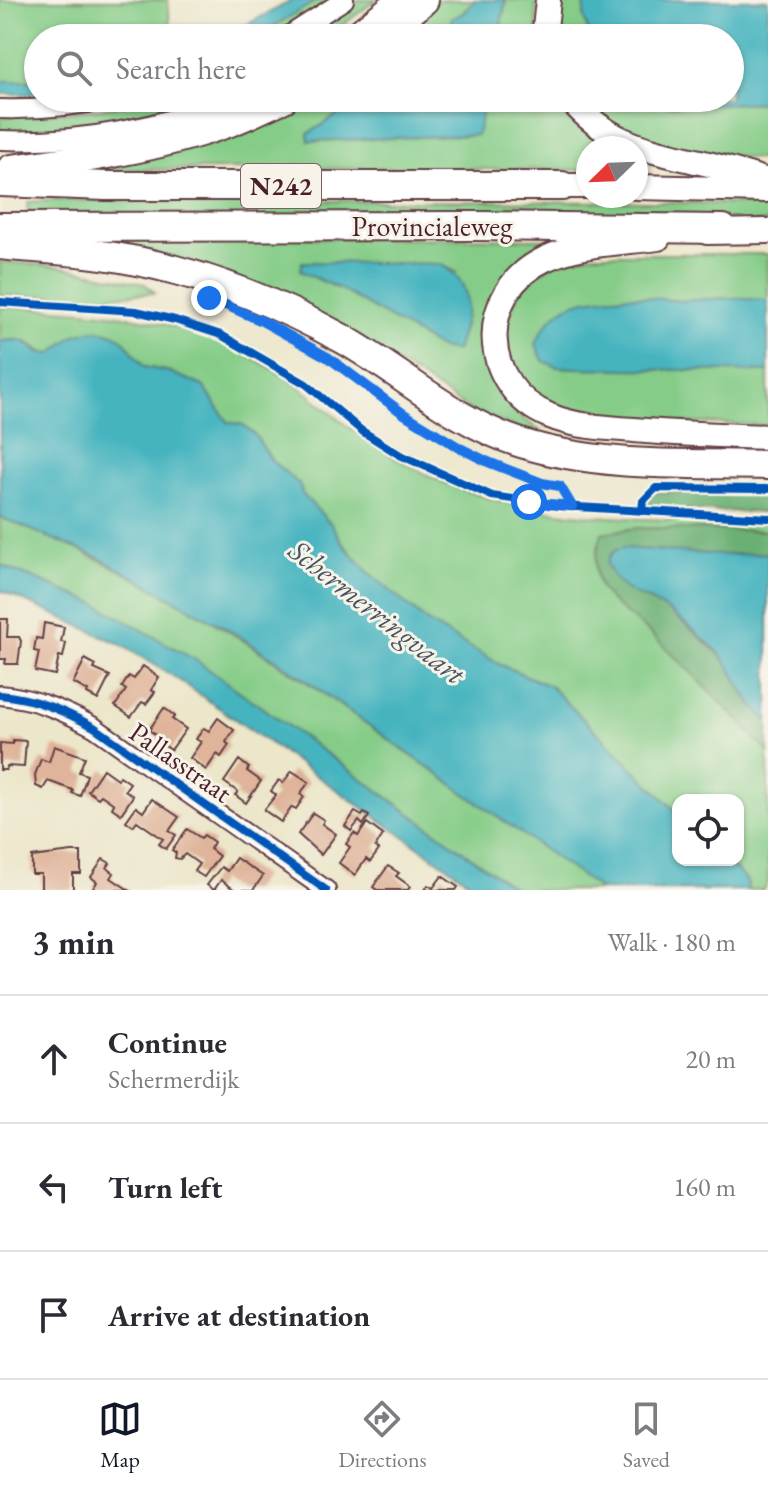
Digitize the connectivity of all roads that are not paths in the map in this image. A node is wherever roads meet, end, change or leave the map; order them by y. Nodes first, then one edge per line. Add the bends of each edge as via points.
1 (344, 0) edge
2 (394, 0) edge
3 (424, 0) edge
4 (548, 0) edge
5 (307, 24) edge
6 (364, 24) edge
7 (396, 24) edge
8 (545, 24) edge
9 (24, 108) edge
10 (0, 109) edge
11 (188, 112) edge
12 (253, 112) edge
13 (583, 112) edge
14 (0, 140) edge
15 (0, 171) edge
16 (768, 181) edge
17 (0, 182) edge
18 (575, 186) edge
19 (648, 187) edge
20 (768, 190) edge
21 (0, 227) edge
22 (723, 229) junction
23 (768, 231) edge
24 (0, 245) edge
25 (768, 437) edge
26 (768, 465) edge
27 (0, 695) edge
28 (326, 890) edge

1 - 5 street
2 - 6 street
3 - 7 highway
4 - 8 main road
9 - 10 street
11 - 14 street via 127,131
12 - 15 highway via 171,139
13 - 16 main road via 598,127 641,149
17 - 18 highway, Provincialeweg / N242
19 - 20 main road
21 - 22 highway, Provincialeweg / N242
22 - 23 main road, Provincialeweg / N242
22 - 25 main road, N242 via 577,248 543,259 523,273 499,308 496,359 516,394 550,416 605,428
24 - 26 highway via 119,257 242,292 345,341 477,427 533,447 611,462
27 - 28 street, Pallasstraat via 38,702 94,727

